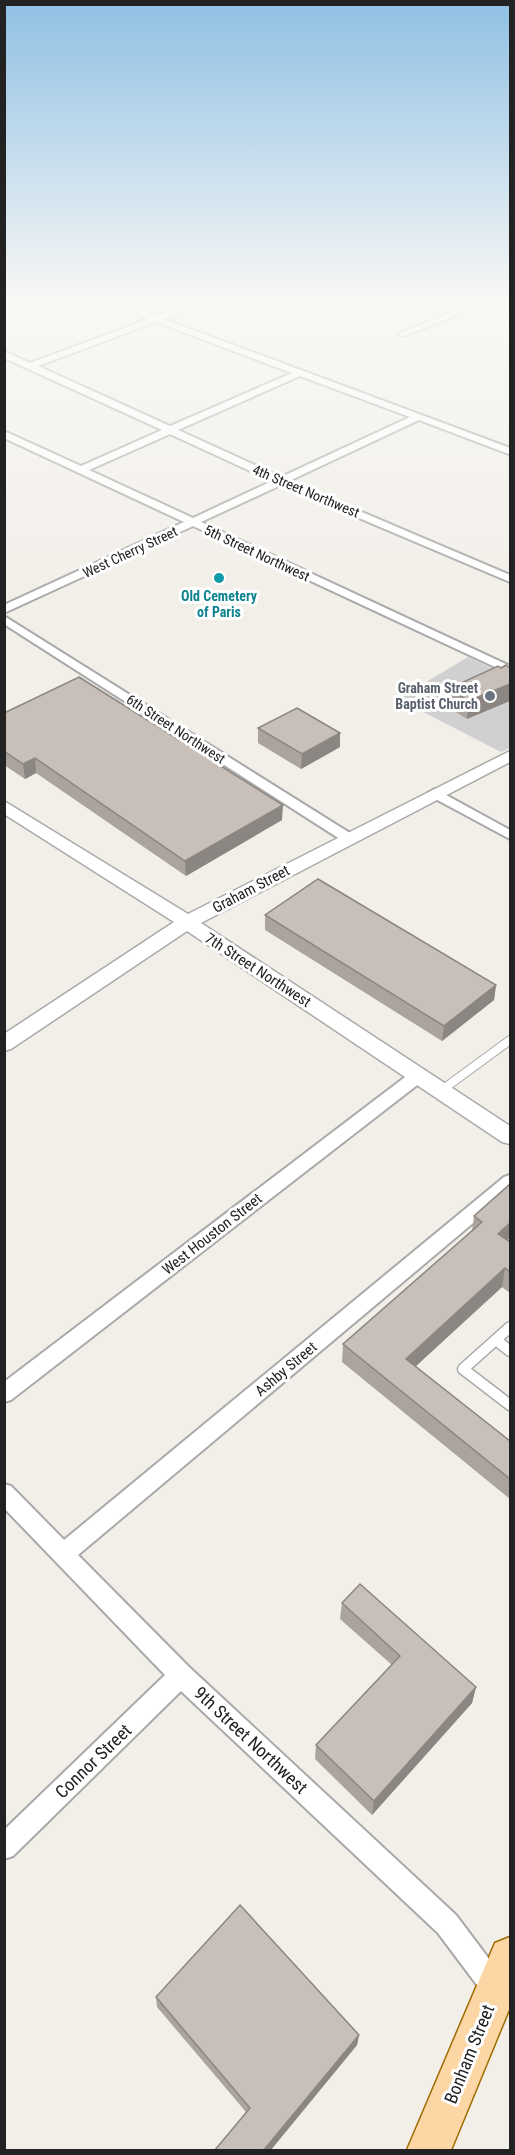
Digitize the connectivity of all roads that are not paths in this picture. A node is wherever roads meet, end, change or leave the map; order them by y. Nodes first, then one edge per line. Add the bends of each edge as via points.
1 (105, 401) edge
2 (236, 401) edge
3 (374, 401) edge
4 (418, 417) junction
5 (169, 430) junction
6 (4, 434) edge
7 (508, 448) edge
8 (82, 470) junction
9 (281, 481) junction
10 (193, 523) junction
11 (510, 579) edge
12 (4, 610) edge
13 (4, 619) edge
14 (510, 670) edge
15 (510, 756) edge
16 (435, 793) junction
17 (4, 806) edge
18 (510, 835) edge
19 (348, 838) junction
20 (187, 922) junction
21 (510, 1040) edge
22 (4, 1044) edge
23 (419, 1075) junction
24 (442, 1090) junction
25 (510, 1136) edge
26 (510, 1182) edge
27 (510, 1327) edge
28 (496, 1340) junction
29 (510, 1351) edge
30 (4, 1394) edge
31 (510, 1405) edge
32 (4, 1493) edge
33 (62, 1555) junction
34 (181, 1675) junction
35 (4, 1847) edge
36 (503, 1973) edge
37 (429, 2151) edge

1 - 5 street, 4th Street Northwest
2 - 5 street
3 - 4 street
4 - 7 street
4 - 9 street, West Cherry Street
5 - 8 street
5 - 9 street, 4th Street Northwest
6 - 8 street, 5th Street Northwest
8 - 10 street, 5th Street Northwest
9 - 10 street, West Cherry Street
9 - 11 street, 4th Street Northwest
10 - 12 street, West Cherry Street
10 - 14 street, 5th Street Northwest
13 - 19 street, 6th Street Northwest
15 - 16 street, Graham Street
16 - 18 street
16 - 19 street, Graham Street
17 - 20 street, 7th Street Northwest
19 - 20 street, Graham Street
20 - 22 street, Graham Street
20 - 23 street, 7th Street Northwest
21 - 24 lane
23 - 24 street, 7th Street Northwest
23 - 30 street, West Houston Street
24 - 25 street, 7th Street Northwest
26 - 33 street, Ashby Street
27 - 28 lane
28 - 29 lane
28 - 31 lane via 463,1369
32 - 33 street, 9th Street Northwest
33 - 34 street, 9th Street Northwest
34 - 35 street, Connor Street
34 - 36 street, 9th Street Northwest
36 - 37 main road, Bonham Street

